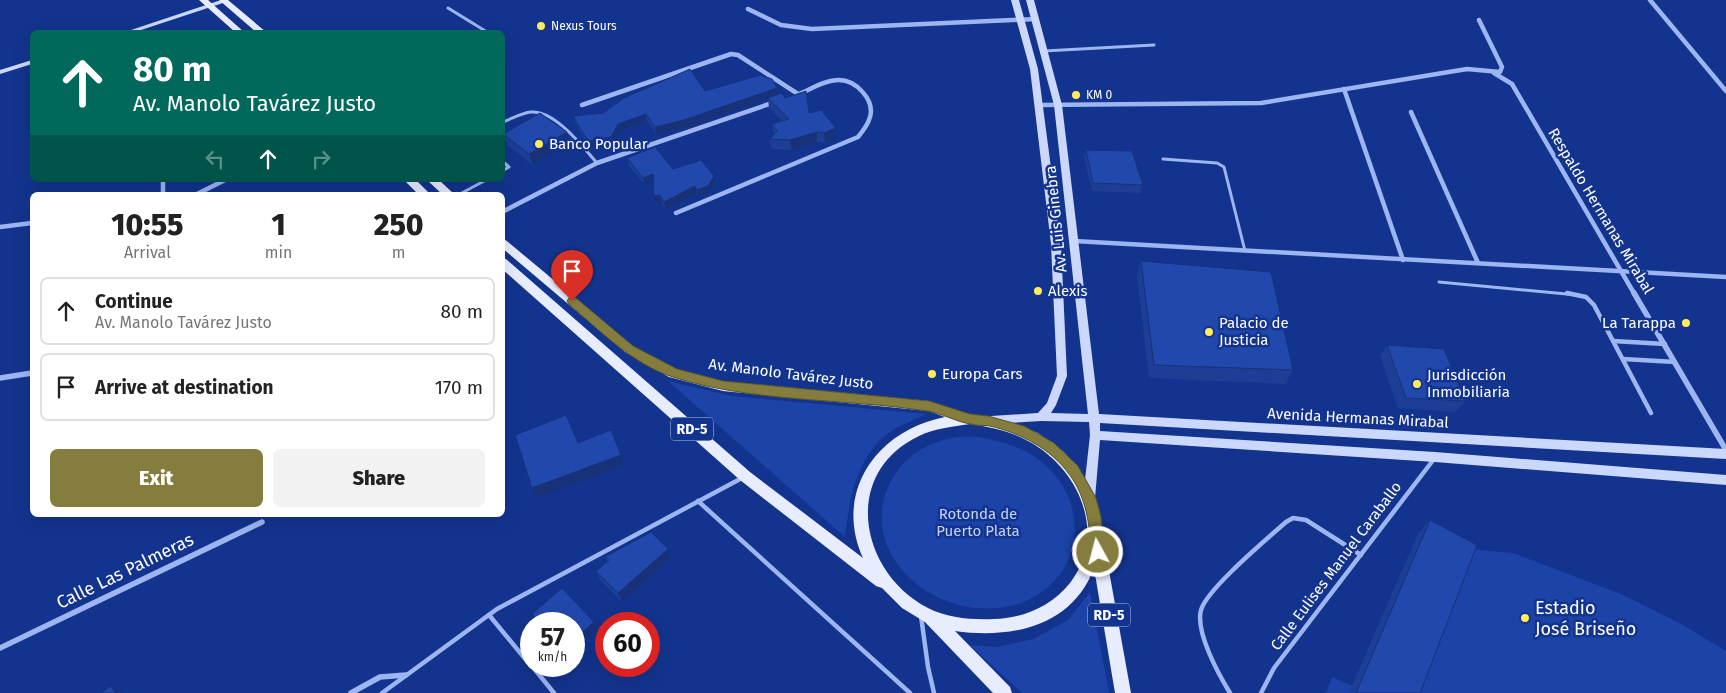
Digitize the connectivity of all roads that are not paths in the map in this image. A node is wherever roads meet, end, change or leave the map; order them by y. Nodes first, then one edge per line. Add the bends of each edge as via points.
1 (203, 0) edge
2 (1015, 0) edge
3 (1030, 0) edge
4 (1650, 0) edge
5 (224, 1) edge
6 (211, 7) junction
7 (448, 8) dead end
8 (748, 9) dead end
9 (1036, 19) junction
10 (1021, 20) junction
11 (1479, 20) dead end
12 (136, 30) edge
13 (238, 30) edge
14 (259, 30) edge
15 (484, 30) edge
16 (1154, 45) dead end
17 (1044, 51) junction
18 (30, 63) edge
19 (0, 72) edge
20 (1491, 72) junction
21 (1344, 89) junction
22 (1726, 91) edge
23 (798, 94) junction
24 (789, 97) edge
25 (780, 100) edge
26 (1039, 104) junction
27 (582, 105) dead end
28 (1058, 105) junction
29 (1411, 112) dead end
30 (505, 121) edge
31 (1163, 159) dead end
32 (597, 163) junction
33 (221, 182) edge
34 (411, 182) edge
35 (434, 182) edge
36 (481, 182) edge
37 (201, 192) edge
38 (423, 192) edge
39 (446, 192) edge
40 (463, 192) edge
41 (505, 210) edge
42 (676, 213) dead end
43 (30, 223) edge
44 (0, 226) edge
45 (1074, 241) junction
46 (505, 244) edge
47 (1245, 250) junction
48 (1403, 260) junction
49 (1478, 263) junction
50 (505, 265) edge
51 (1620, 270) junction
52 (1726, 277) edge
53 (1439, 282) dead end
54 (1613, 340) junction
55 (1665, 344) junction
56 (1622, 359) junction
57 (1675, 362) junction
58 (30, 373) edge
59 (0, 378) edge
60 (1651, 413) dead end
61 (1041, 417) junction
62 (1094, 418) junction
63 (970, 419) junction
64 (988, 421) junction
65 (1095, 435) junction
66 (1726, 452) edge
67 (1435, 457) junction
68 (745, 476) junction
69 (1726, 480) edge
70 (1090, 498) junction
71 (698, 501) junction
72 (262, 522) dead end
73 (1096, 538) junction
74 (1361, 555) junction
75 (888, 586) junction
76 (926, 614) junction
77 (489, 615) junction
78 (0, 648) edge
79 (520, 652) edge
80 (406, 676) junction
81 (541, 677) edge
82 (351, 693) edge
83 (382, 693) edge
84 (554, 693) edge
85 (910, 693) edge
86 (934, 693) edge
87 (1004, 693) edge
88 (1123, 693) edge
89 (1230, 693) edge
90 (1261, 693) edge

1 - 6 main road
2 - 10 street, Av. Luis Ginebra
3 - 9 street, Av. Luis Ginebra
4 - 22 street
5 - 6 street
5 - 14 main road
6 - 12 street
6 - 13 main road
7 - 15 lane
8 - 10 street via 781,25 812,29
9 - 10 street
9 - 17 street, Av. Luis Ginebra
10 - 26 street, Av. Luis Ginebra
11 - 20 street via 1502,67 1500,72
16 - 17 lane
17 - 28 street, Av. Luis Ginebra
18 - 19 street
20 - 21 street via 1467,69
20 - 51 street, Respaldo Hermanas Mirabal via 1512,84
21 - 28 street via 1261,102
21 - 48 street
23 - 24 street
23 - 27 street via 738,55 731,54
23 - 42 street via 836,80 850,82 857,85 870,105 869,122 858,138
25 - 32 street
26 - 28 street
26 - 61 street, Av. Luis Ginebra via 1056,244 1062,376 1051,405
28 - 45 street, Av. Luis Ginebra
29 - 49 street
30 - 32 lane via 534,112 548,116 572,135
31 - 47 lane via 1217,163 1224,167
32 - 41 street
33 - 37 street
34 - 38 main road
35 - 39 main road
36 - 40 lane
43 - 44 street
45 - 47 street
45 - 62 street, Av. Luis Ginebra
46 - 63 main road, Av. Manolo Tavárez Justo / RD-5 via 628,349 674,373 723,386 929,406
47 - 48 street
48 - 49 street
49 - 51 street
50 - 68 main road, RD-5
51 - 52 street
51 - 55 street, Respaldo Hermanas Mirabal
53 - 54 lane via 1586,297 1594,305
54 - 55 lane
54 - 56 lane
55 - 57 street, Respaldo Hermanas Mirabal
56 - 57 lane
56 - 60 lane
57 - 66 street, Respaldo Hermanas Mirabal
58 - 59 street
61 - 62 street, Avenida Hermanas Mirabal
61 - 64 street, Avenida Hermanas Mirabal
62 - 65 street, Av. Luis Ginebra
62 - 66 street, Avenida Hermanas Mirabal
63 - 64 main road, RD-5
63 - 75 main road, RD-5 via 936,424 904,437 880,459 864,488 860,520 868,555
64 - 70 main road, RD-5 via 1020,430 1049,446 1073,470
65 - 67 street
65 - 70 street, Av. Luis Ginebra
67 - 69 street
67 - 74 lane, Calle Eulises Manuel Caraballo
68 - 71 lane
68 - 75 main road, RD-5
70 - 73 main road, RD-5
71 - 77 lane
71 - 85 lane
72 - 78 street, Calle Las Palmeras
73 - 76 main road, RD-5 via 1088,568 1070,596 1042,616 1006,628 968,628
73 - 88 main road, RD-5
74 - 89 lane via 1306,520 1293,518 1208,596 1200,612 1204,632 1217,671
74 - 90 lane, Calle Eulises Manuel Caraballo via 1274,668
75 - 76 main road, RD-5
76 - 86 lane via 928,667
76 - 87 main road, RD-5
77 - 79 lane
77 - 80 lane
80 - 82 street via 380,677
80 - 83 lane
81 - 84 lane

